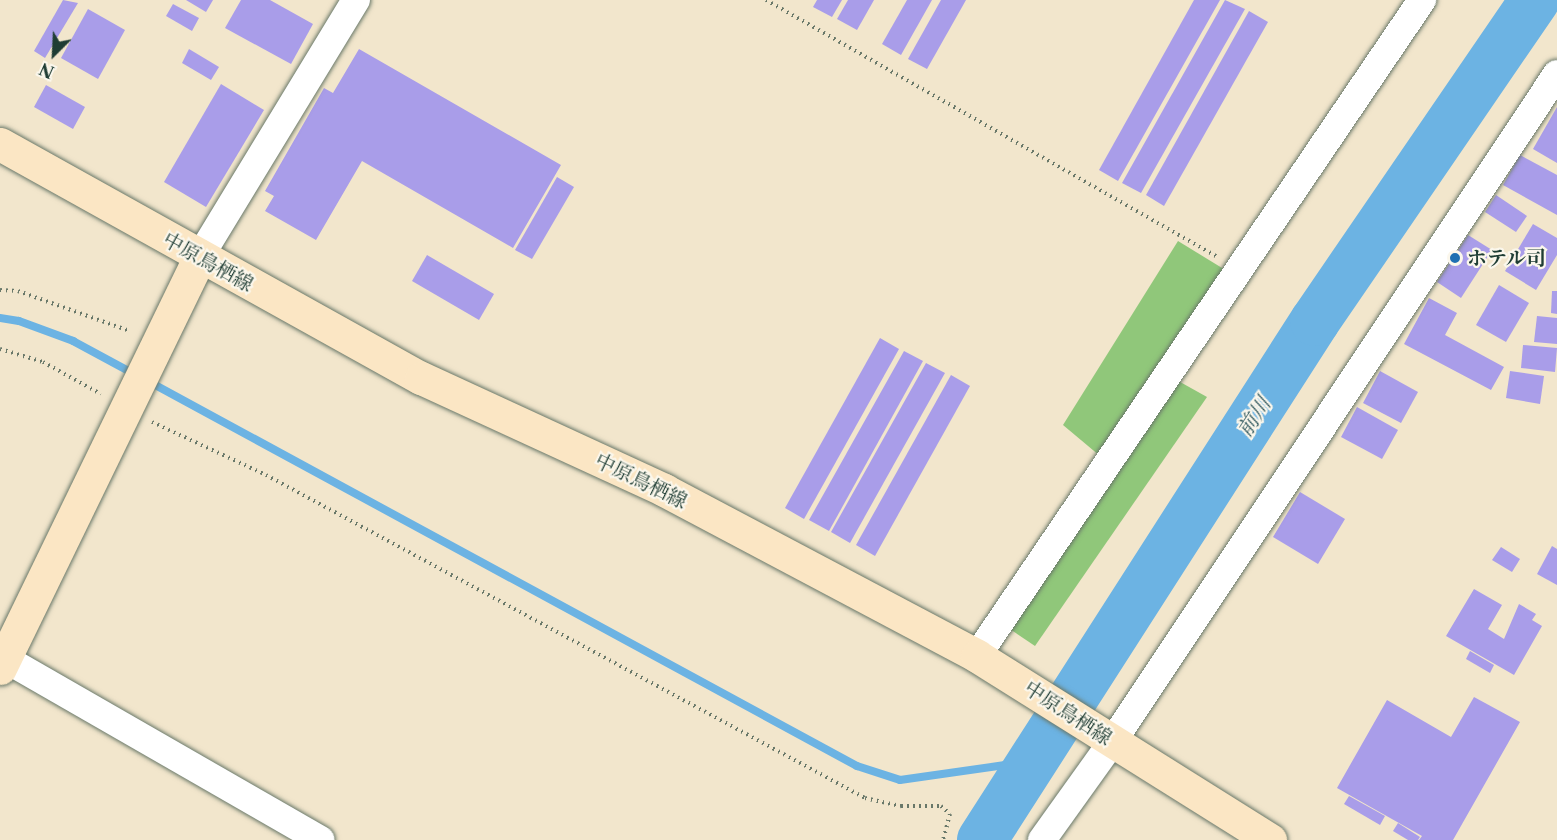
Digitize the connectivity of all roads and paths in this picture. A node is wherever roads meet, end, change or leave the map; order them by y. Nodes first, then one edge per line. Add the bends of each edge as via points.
1 (356, 0) edge
2 (766, 0) edge
3 (1422, 0) edge
4 (1557, 74) edge
5 (0, 144) edge
6 (199, 258) junction
7 (1238, 268) junction
8 (0, 290) edge
9 (0, 349) edge
10 (153, 351) junction
11 (126, 404) junction
12 (977, 656) junction
13 (2, 663) edge
14 (1106, 737) junction
15 (320, 840) edge
16 (943, 840) edge
17 (1042, 840) edge
18 (1270, 840) edge

1 - 6 street
2 - 7 path
3 - 7 street
4 - 14 street
5 - 6 main road, 中原鳥栖線
6 - 10 main road
6 - 12 main road, 中原鳥栖線 via 421,378 664,490
7 - 12 street
8 - 10 path via 18,291 134,333
9 - 11 path via 44,362 85,387
10 - 11 main road
11 - 13 main road
11 - 16 path via 147,420 266,475 865,798 901,806 941,806 950,814
12 - 14 main road, 中原鳥栖線
13 - 15 street
14 - 17 street
14 - 18 main road, 中原鳥栖線

